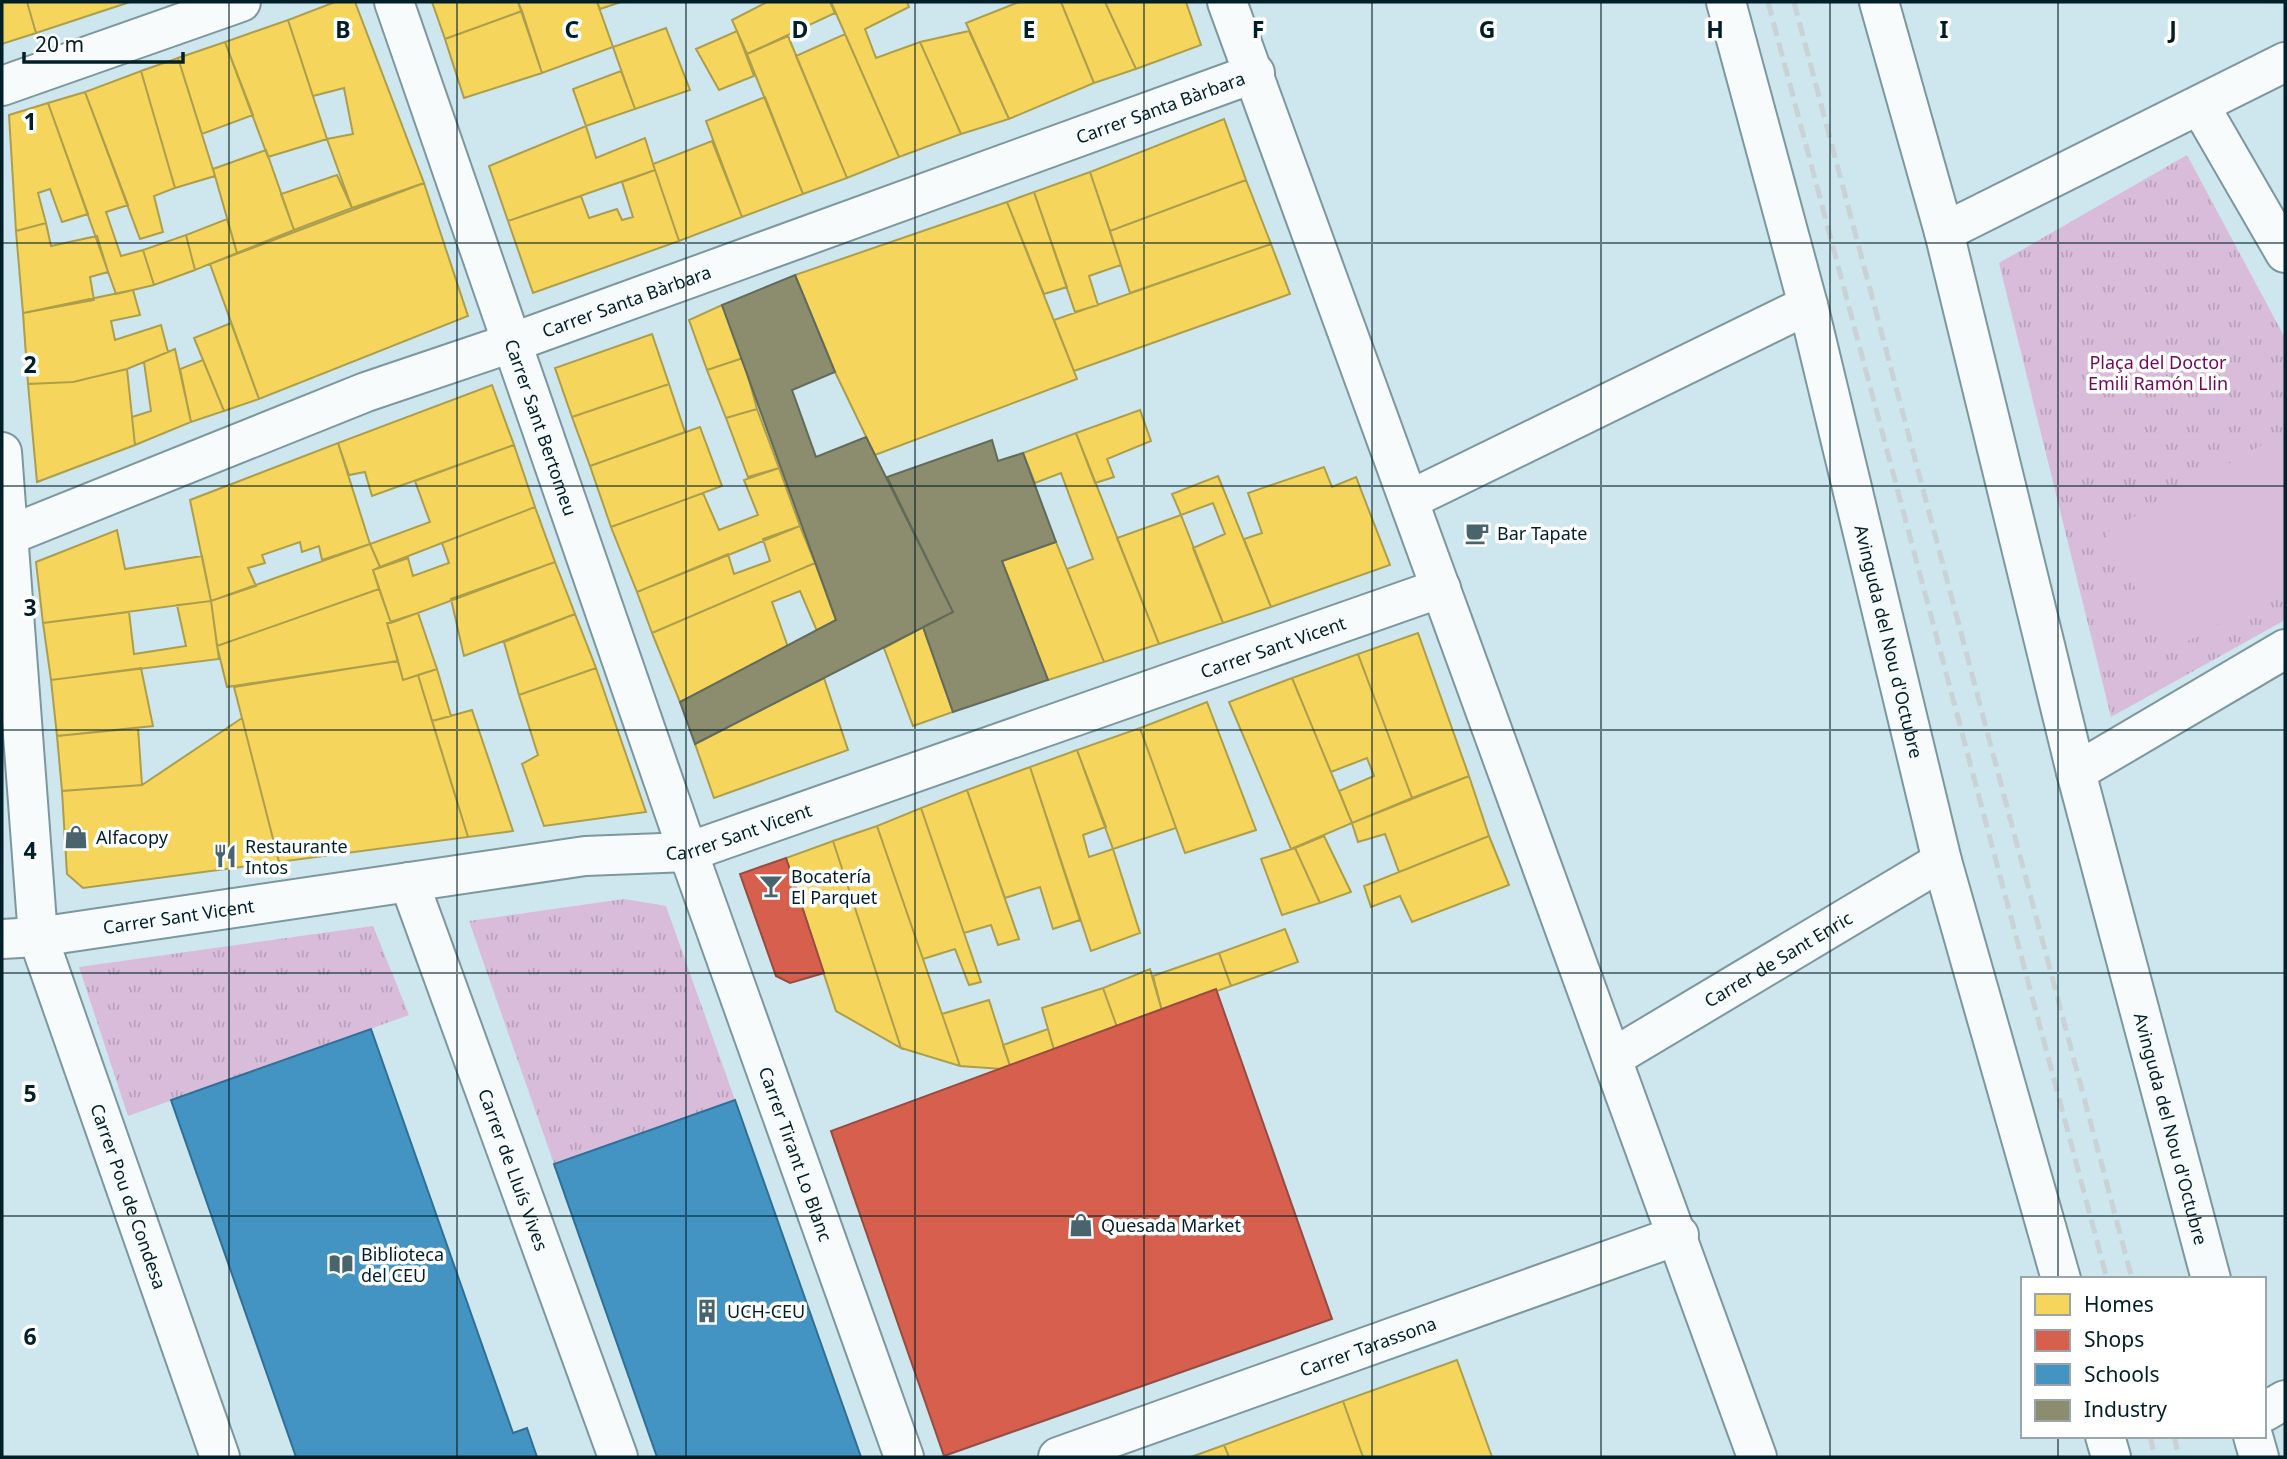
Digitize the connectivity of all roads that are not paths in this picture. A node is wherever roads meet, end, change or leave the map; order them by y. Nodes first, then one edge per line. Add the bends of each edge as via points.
1 (241, 2) edge
2 (394, 2) edge
3 (1227, 2) edge
4 (1726, 2) edge
5 (1879, 2) edge
6 (2285, 62) edge
7 (1255, 73) junction
8 (2, 86) edge
9 (2200, 106) junction
10 (1944, 232) junction
11 (2285, 253) edge
12 (1808, 305) junction
13 (511, 343) junction
14 (2, 452) edge
15 (1409, 500) junction
16 (5, 537) edge
17 (1441, 588) junction
18 (2285, 649) edge
19 (2076, 772) junction
20 (688, 852) junction
21 (1942, 861) junction
22 (409, 883) junction
23 (20, 938) edge
24 (1614, 1057) junction
25 (1679, 1235) junction
26 (2060, 1277) edge
27 (2210, 1277) edge
28 (2285, 1400) edge
29 (2266, 1411) edge
30 (2106, 1438) edge
31 (2254, 1438) edge
32 (220, 1457) edge
33 (618, 1457) edge
34 (904, 1457) edge
35 (1058, 1457) edge
36 (1757, 1457) edge
37 (2111, 1457) edge
38 (2259, 1457) edge

1 - 8 street
2 - 13 street, Carrer Sant Bertomeu
3 - 7 street
4 - 12 street, Avinguda del Nou d'Octubre
5 - 10 street, Avinguda del Nou d'Octubre
6 - 9 street
7 - 13 street, Carrer Santa Bàrbara
7 - 15 street
9 - 10 street
9 - 11 street
10 - 19 street, Avinguda del Nou d'Octubre
12 - 15 street
12 - 21 street, Avinguda del Nou d'Octubre
13 - 16 street, Carrer Santa Bàrbara via 366,392
13 - 20 street, Carrer Sant Bertomeu
14 - 16 street, Carrer Pou de Condesa
15 - 17 street
16 - 23 street, Carrer Pou de Condesa
17 - 20 street, Carrer Sant Vicent
17 - 24 street
18 - 19 street
19 - 27 street, Avinguda del Nou d'Octubre
20 - 22 street, Carrer Sant Vicent via 585,856
20 - 34 street, Carrer Tirant Lo Blanc
21 - 24 street, Carrer de Sant Enric
21 - 26 street, Avinguda del Nou d'Octubre
22 - 23 street, Carrer Sant Vicent
22 - 33 street, Carrer de Lluís Vives
23 - 32 street, Carrer Pou de Condesa
24 - 25 street
25 - 35 street, Carrer Tarassona
25 - 36 street
28 - 29 street
30 - 37 street
31 - 38 street

